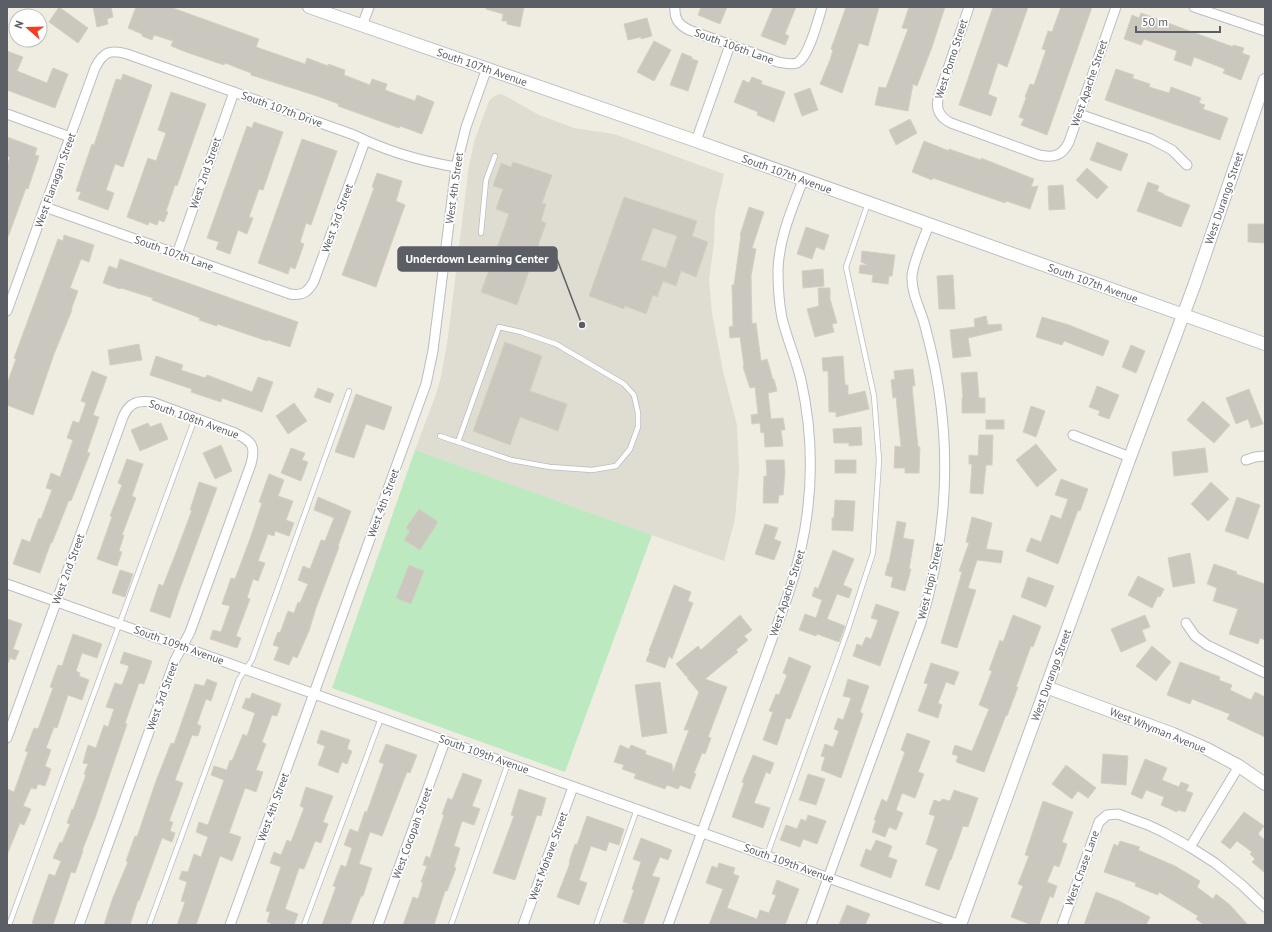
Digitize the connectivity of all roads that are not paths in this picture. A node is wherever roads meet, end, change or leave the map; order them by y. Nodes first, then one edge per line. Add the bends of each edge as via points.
1 (309, 7) edge
2 (369, 7) edge
3 (675, 7) edge
4 (822, 7) edge
5 (969, 7) edge
6 (1116, 7) edge
7 (1195, 7) edge
8 (362, 26) junction
9 (1265, 31) edge
10 (730, 45) junction
11 (108, 52) joint
12 (487, 68) junction
13 (1265, 80) edge
14 (234, 92) junction
15 (7, 114) edge
16 (1079, 114) junction
17 (70, 137) junction
18 (365, 141) junction
19 (696, 142) junction
20 (495, 156) dead end
21 (1058, 156) joint
22 (1187, 165) dead end
23 (456, 167) junction
24 (802, 180) junction
25 (868, 203) junction
26 (45, 207) junction
27 (929, 224) junction
28 (481, 233) dead end
29 (177, 254) junction
30 (305, 294) joint
31 (7, 311) edge
32 (1183, 315) junction
33 (1265, 344) edge
34 (349, 391) dead end
35 (134, 402) joint
36 (195, 418) junction
37 (440, 436) dead end
38 (1073, 436) dead end
39 (458, 442) junction
40 (252, 445) joint
41 (1265, 456) edge
42 (1130, 457) junction
43 (1246, 460) dead end
44 (7, 584) edge
45 (56, 601) junction
46 (1186, 623) dead end
47 (119, 624) junction
48 (182, 646) junction
49 (246, 669) junction
50 (1265, 673) edge
51 (1046, 687) junction
52 (314, 694) junction
53 (381, 718) junction
54 (7, 738) edge
55 (445, 741) junction
56 (508, 763) junction
57 (1239, 766) junction
58 (1265, 784) edge
59 (573, 787) junction
60 (637, 809) junction
61 (702, 832) junction
62 (1190, 847) junction
63 (766, 855) junction
64 (829, 877) junction
65 (1265, 907) edge
66 (9, 925) edge
67 (79, 925) edge
68 (149, 925) edge
69 (230, 925) edge
70 (304, 925) edge
71 (378, 925) edge
72 (451, 925) edge
73 (523, 925) edge
74 (596, 925) edge
75 (668, 925) edge
76 (811, 925) edge
77 (960, 925) edge
78 (1062, 925) edge

1 - 8 street, South 107th Avenue
2 - 8 street
3 - 10 street, South 106th Lane via 678,23 689,30
4 - 10 street, South 106th Lane via 805,54 797,63 778,62
5 - 21 street, West Pomo Street via 939,95 938,112 951,123 1039,155
6 - 16 street, West Apache Street
7 - 9 street
8 - 12 street, South 107th Avenue
10 - 19 street
11 - 14 street, South 107th Drive via 127,54
11 - 17 street, West Flanagan Street via 102,56 95,68
12 - 19 street, South 107th Avenue
12 - 23 street, West 4th Street via 466,128
13 - 32 street, West Durango Street
14 - 18 street, South 107th Drive
14 - 29 street, West 2nd Street
15 - 17 street
16 - 21 street, West Apache Street via 1066,147
16 - 22 street via 1151,139 1172,150
17 - 26 street, West Flanagan Street
18 - 23 street, South 107th Drive via 413,158
18 - 30 street, West 3rd Street via 314,281
19 - 24 street, South 107th Avenue
20 - 28 lane via 486,180
23 - 52 street, West 4th Street via 434,344 427,379
24 - 25 street, South 107th Avenue
24 - 61 street, West Apache Street via 782,243 778,282 783,319 798,368 808,422 811,462 806,524 799,561 788,595
25 - 27 street, South 107th Avenue
25 - 63 lane via 846,268 875,403 879,460 873,553 848,632
26 - 29 street, South 107th Lane
26 - 31 street, West Flanagan Street
27 - 32 street, South 107th Avenue
27 - 64 street, West Hopi Street via 912,275 933,358 942,408 945,475 938,551 919,628
29 - 30 street, South 107th Lane via 290,294
32 - 33 street, South 107th Avenue
32 - 42 street, West Durango Street
34 - 49 lane via 252,660
35 - 36 street, South 108th Avenue via 152,402
35 - 45 street, West 2nd Street via 123,417
36 - 40 street, South 108th Avenue via 235,433
36 - 47 lane
37 - 39 lane
38 - 42 street
39 - 39 lane via 498,327 556,344 624,384 634,395 638,413 638,427 630,449 616,466 592,470 550,467 511,460
40 - 48 street, West 3rd Street via 251,464 190,632
41 - 43 street
42 - 51 street, West Durango Street
44 - 45 street, South 109th Avenue
45 - 47 street, South 109th Avenue
45 - 54 street, West 2nd Street
46 - 50 street via 1201,641
47 - 48 street, South 109th Avenue
47 - 66 lane
48 - 49 street, South 109th Avenue
48 - 67 street, West 3rd Street
49 - 52 street, South 109th Avenue
49 - 68 lane via 239,679
51 - 57 street, West Whyman Avenue via 1172,734
51 - 77 street, West Durango Street
52 - 53 street, South 109th Avenue
52 - 69 street, West 4th Street
53 - 55 street, South 109th Avenue
53 - 70 lane
55 - 56 street, South 109th Avenue
55 - 71 street, West Cocopah Street
56 - 59 street, South 109th Avenue
56 - 72 lane
57 - 58 street, West Whyman Avenue
57 - 62 street
59 - 60 street, South 109th Avenue
59 - 73 street, West Mohave Street
60 - 61 street, South 109th Avenue
60 - 74 lane
61 - 63 street, South 109th Avenue
61 - 75 street, West Apache Street
62 - 65 street via 1229,874
62 - 78 street, West Chase Lane via 1130,818 1118,814 1107,815 1097,827
63 - 64 street, South 109th Avenue
64 - 76 street, West Hopi Street
64 - 77 street, South 109th Avenue

